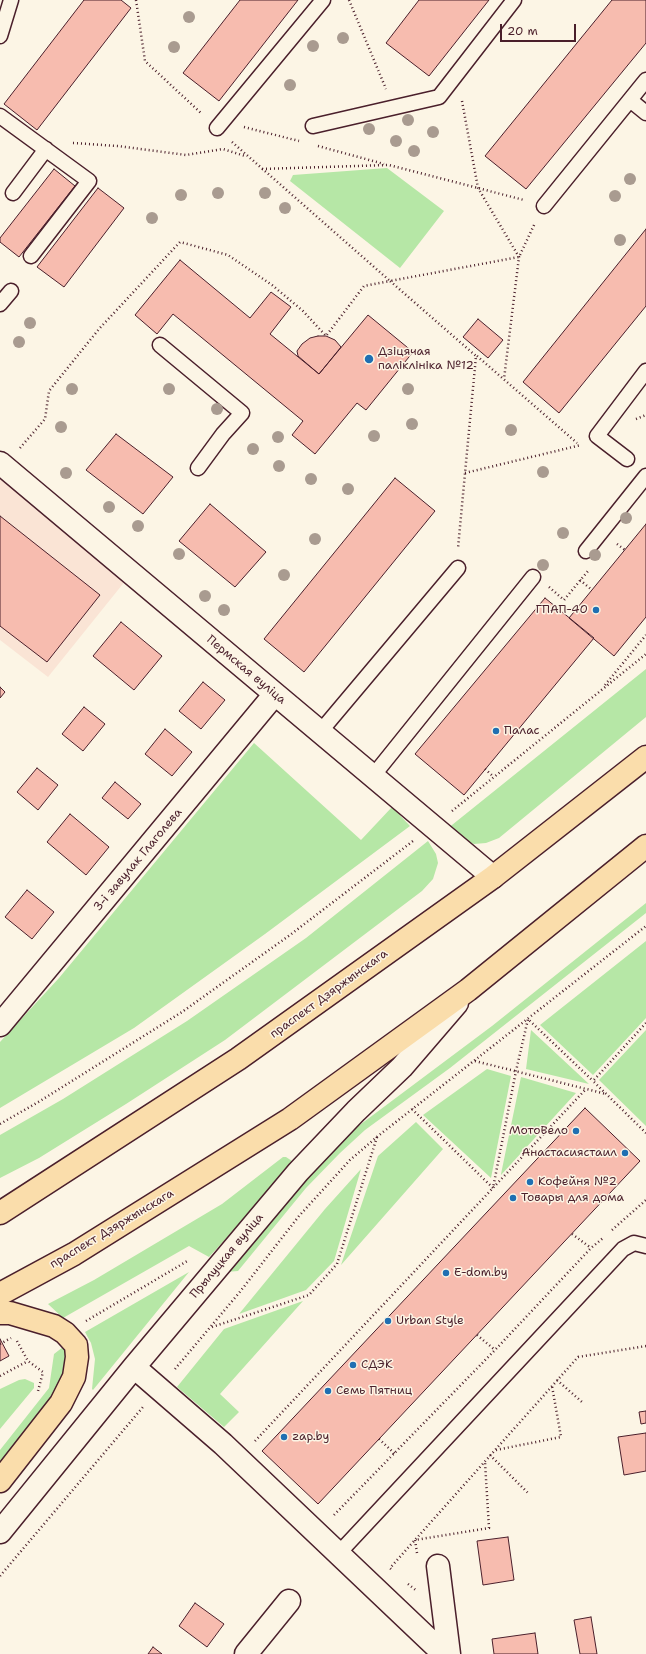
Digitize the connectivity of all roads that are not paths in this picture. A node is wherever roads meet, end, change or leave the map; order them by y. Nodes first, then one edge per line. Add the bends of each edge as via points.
1 (11, 0) edge
2 (323, 0) edge
3 (514, 0) edge
4 (0, 36) edge
5 (646, 80) edge
6 (630, 100) junction
7 (646, 113) edge
8 (0, 116) edge
9 (220, 125) road end
10 (313, 126) dead end
11 (46, 150) junction
12 (13, 193) dead end
13 (544, 206) road end
14 (30, 256) dead end
15 (11, 291) dead end
16 (0, 304) edge
17 (160, 345) dead end
18 (646, 371) edge
19 (8, 457) edge
20 (627, 459) dead end
21 (198, 468) dead end
22 (646, 476) edge
23 (586, 551) dead end
24 (458, 568) dead end
25 (533, 577) dead end
26 (275, 694) junction
27 (320, 732) junction
28 (646, 757) edge
29 (373, 776) junction
30 (646, 846) edge
31 (492, 877) junction
32 (468, 990) junction
33 (0, 1025) edge
34 (0, 1214) edge
35 (646, 1246) edge
36 (0, 1294) edge
37 (0, 1313) edge
38 (134, 1367) junction
39 (0, 1481) edge
40 (0, 1532) edge
41 (339, 1553) junction
42 (438, 1566) dead end
43 (289, 1601) dead end
44 (246, 1654) edge
45 (444, 1654) edge
46 (449, 1654) edge

1 - 4 lane
2 - 9 lane
3 - 10 lane via 439,97
5 - 6 lane
6 - 7 lane
6 - 13 lane
8 - 11 lane
11 - 12 lane
11 - 14 lane via 89,181
15 - 16 lane
17 - 21 lane via 242,413
18 - 20 lane via 597,436
19 - 26 street, Пермская вуліца
22 - 23 lane
24 - 27 lane
25 - 29 lane
26 - 27 street, Пермская вуліца
26 - 33 street, 3-і завулак Глаголева
27 - 29 street, Пермская вуліца
28 - 31 main road, праспект Дзяржынскага
29 - 31 street, Пермская вуліца
30 - 32 main road, праспект Дзяржынскага
31 - 34 main road, праспект Дзяржынскага via 238,1059
32 - 36 main road, праспект Дзяржынскага via 290,1119 74,1254
32 - 38 street, Прылуцкая вуліца via 402,1067 356,1110 298,1172
35 - 41 lane via 634,1243 623,1250
37 - 39 main road via 10,1313 54,1326 76,1345 77,1357 74,1378 61,1402
38 - 40 street, Прылуцкая вуліца
38 - 41 street via 223,1444
41 - 45 street
42 - 46 street
43 - 44 street

